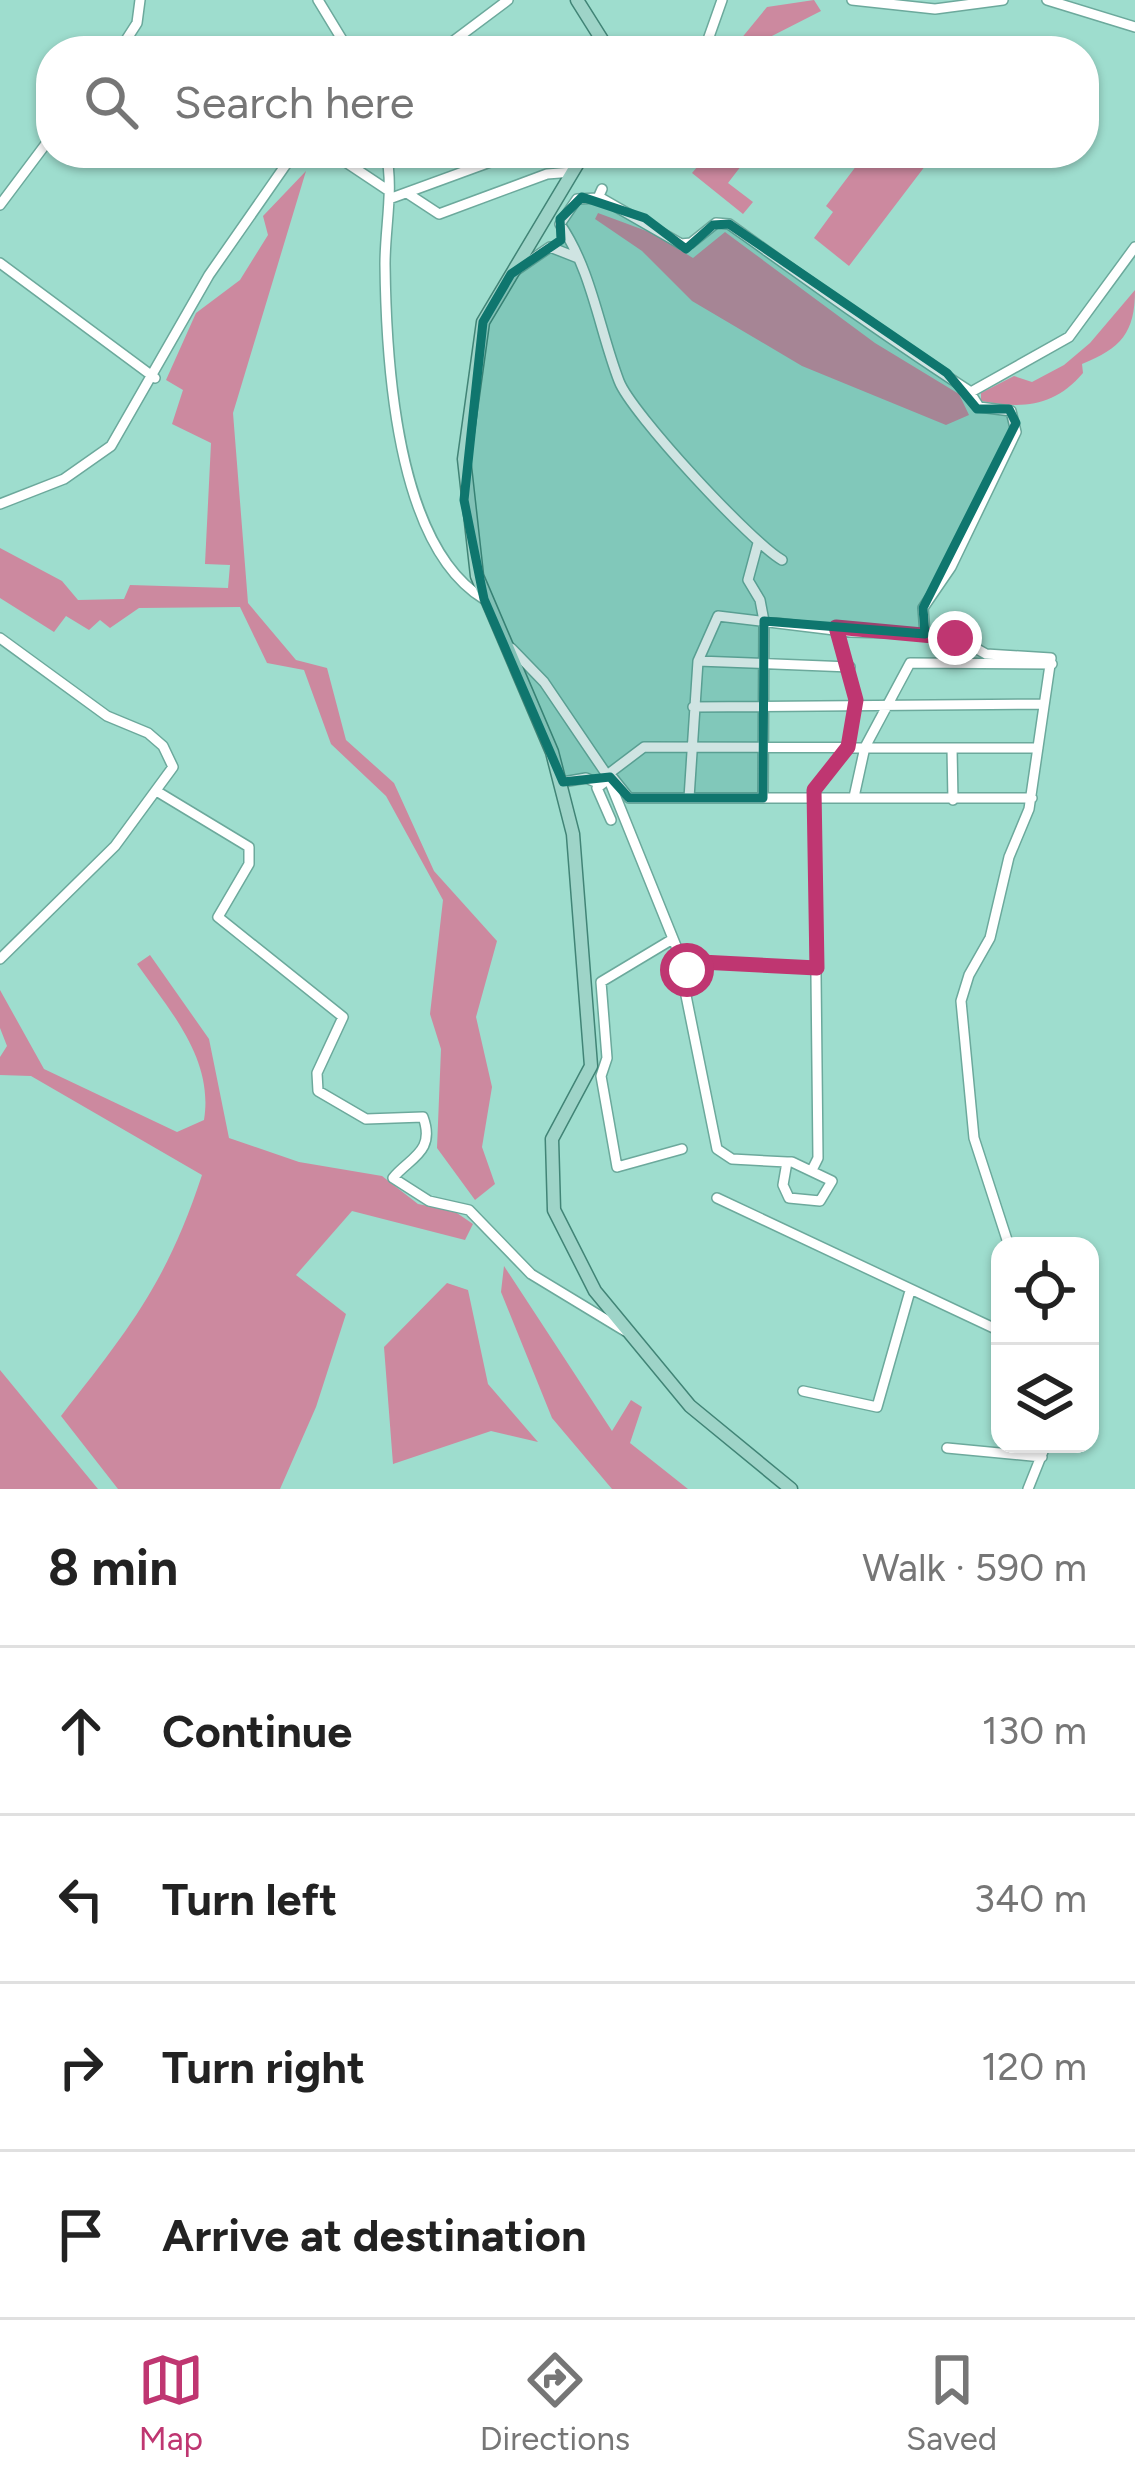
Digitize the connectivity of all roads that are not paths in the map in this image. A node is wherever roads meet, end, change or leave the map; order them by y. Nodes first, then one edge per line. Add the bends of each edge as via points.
1 (140, 0) edge
2 (318, 0) edge
3 (508, 0) edge
4 (577, 0) edge
5 (722, 0) edge
6 (852, 0) edge
7 (1003, 0) edge
8 (1047, 0) edge
9 (1135, 26) edge
10 (128, 36) edge
11 (340, 36) edge
12 (460, 36) edge
13 (600, 36) edge
14 (709, 36) edge
15 (36, 157) edge
16 (283, 168) edge
17 (352, 168) edge
18 (388, 168) edge
19 (468, 168) edge
20 (575, 168) edge
21 (573, 172) junction
22 (407, 193) junction
23 (389, 195) junction
24 (0, 205) edge
25 (1135, 247) edge
26 (579, 259) junction
27 (0, 262) edge
28 (511, 274) junction
29 (155, 378) junction
30 (969, 391) junction
31 (0, 504) edge
32 (758, 543) junction
33 (782, 560) dead end
34 (484, 599) junction
35 (764, 621) junction
36 (836, 627) junction
37 (926, 634) junction
38 (0, 638) edge
39 (507, 644) junction
40 (698, 661) junction
41 (1052, 664) junction
42 (764, 665) junction
43 (850, 668) junction
44 (1044, 704) junction
45 (886, 706) junction
46 (692, 707) junction
47 (764, 707) junction
48 (855, 707) junction
49 (689, 747) junction
50 (764, 747) junction
51 (848, 747) junction
52 (865, 747) junction
53 (952, 748) junction
54 (1038, 748) junction
55 (605, 778) junction
56 (563, 782) junction
57 (158, 792) junction
58 (814, 797) junction
59 (854, 797) junction
60 (689, 798) junction
61 (763, 798) junction
62 (1032, 798) junction
63 (952, 800) junction
64 (611, 820) dead end
65 (671, 940) junction
66 (0, 959) edge
67 (817, 968) junction
68 (683, 971) junction
69 (597, 1067) junction
70 (682, 1149) dead end
71 (787, 1162) junction
72 (813, 1168) junction
73 (717, 1198) dead end
74 (1006, 1237) edge
75 (910, 1291) junction
76 (991, 1327) edge
77 (630, 1334) junction
78 (803, 1391) dead end
79 (947, 1448) dead end
80 (1043, 1453) edge
81 (1042, 1456) junction
82 (791, 1489) edge
83 (1028, 1489) edge

1 - 10 street
2 - 11 street
3 - 12 street
4 - 13 main road
5 - 14 street
6 - 7 street via 922,9
8 - 9 street
15 - 24 street
16 - 29 street via 208,275
17 - 23 street
18 - 23 street
19 - 22 street
20 - 21 main road
21 - 22 street via 440,214
21 - 28 main road
22 - 23 street
23 - 34 street via 389,346 402,457 432,532 463,584
25 - 30 street via 1064,342
26 - 28 street via 550,247
26 - 30 street via 560,219 577,199 601,193 685,244 716,223 729,224
26 - 32 street via 631,405
27 - 29 street
28 - 34 main road via 476,345 464,459
29 - 31 street via 92,463
30 - 37 street via 979,407 1011,411 1016,428 923,608
32 - 33 street
32 - 35 street via 748,580
34 - 39 main road
35 - 36 street
35 - 40 street via 716,618
35 - 42 street
36 - 37 street
36 - 43 street
37 - 41 street via 986,654 1048,655
38 - 57 street via 163,746 172,767
39 - 55 street via 544,682
39 - 56 main road
40 - 42 street
40 - 46 street
41 - 44 street
41 - 45 street via 912,662
42 - 43 street
42 - 47 street
43 - 48 street
44 - 45 street
44 - 54 street
45 - 48 street
45 - 52 street
46 - 47 street
46 - 49 street
47 - 48 street
47 - 50 street
48 - 51 street
49 - 50 street
49 - 55 street via 637,748
49 - 60 street
50 - 51 street
50 - 61 street
51 - 52 street
51 - 58 street
52 - 53 street
52 - 59 street
53 - 54 street
53 - 63 street
54 - 62 street
55 - 56 street
55 - 60 street via 627,797
55 - 64 street
55 - 65 street
56 - 69 main road
57 - 66 street via 61,904
57 - 77 street via 249,848 249,864 218,917 343,1017 317,1073 319,1091 366,1119 423,1117 422,1155 393,1178 428,1201 469,1210 531,1274
58 - 59 street
58 - 61 street
58 - 67 street
59 - 63 street
60 - 61 street
62 - 63 street
62 - 74 street via 961,1012 974,1138
65 - 68 street
65 - 69 street via 602,980 607,1058
67 - 68 street via 701,962
67 - 72 street
68 - 71 street via 717,1149 728,1158
69 - 70 street via 616,1166
69 - 77 main road via 552,1139 554,1210 586,1276
71 - 72 street
71 - 72 street via 784,1189 794,1202 817,1202 832,1183
73 - 75 street
75 - 76 street
75 - 78 street via 877,1407
77 - 82 main road via 690,1406
79 - 81 street
80 - 81 street
81 - 83 street

